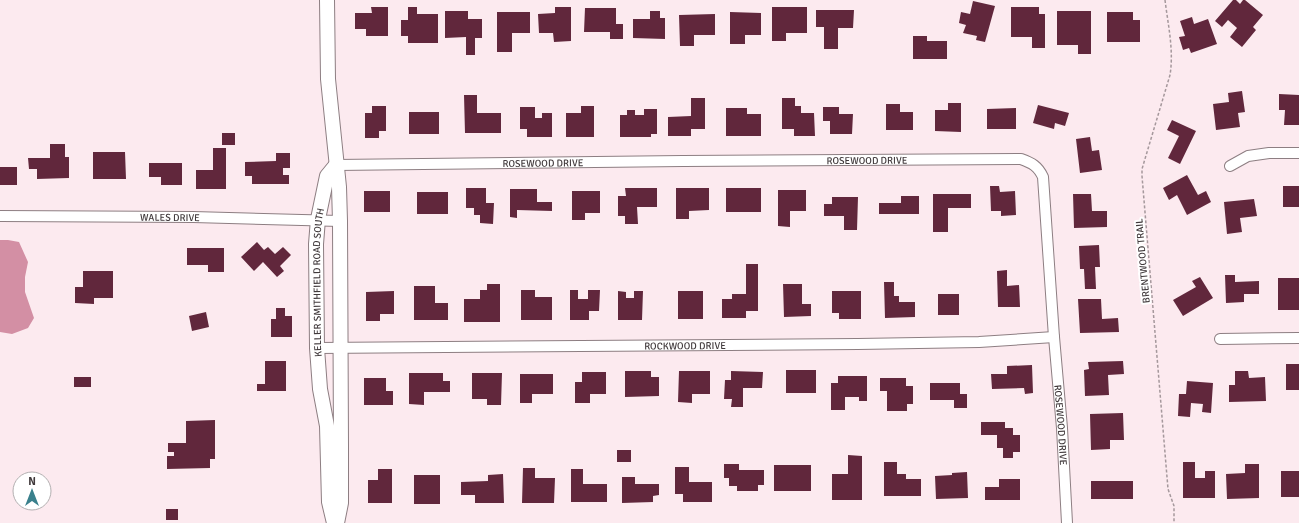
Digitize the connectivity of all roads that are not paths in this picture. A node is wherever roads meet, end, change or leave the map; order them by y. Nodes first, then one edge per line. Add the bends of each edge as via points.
1 (327, 0) edge
2 (1299, 154) edge
3 (336, 165) junction
4 (1230, 166) dead end
5 (0, 216) edge
6 (318, 219) junction
7 (340, 221) junction
8 (1054, 337) junction
9 (1299, 338) edge
10 (1220, 339) dead end
11 (317, 348) junction
12 (341, 348) junction
13 (334, 523) edge
14 (337, 523) edge
15 (1067, 523) edge

1 - 3 main road, KELLER SMITHFIELD ROAD SOUTH via 328,79
2 - 4 street via 1269,153 1248,156
3 - 6 main road, KELLER SMITHFIELD ROAD SOUTH via 327,176
3 - 7 main road, KELLER SMITHFIELD ROAD SOUTH
3 - 8 street, ROSEWOOD DRIVE via 1021,159 1039,168 1043,177
5 - 6 street, WALES DRIVE
6 - 7 street, WALES DRIVE
6 - 11 main road, KELLER SMITHFIELD ROAD SOUTH
7 - 12 main road, KELLER SMITHFIELD ROAD SOUTH
8 - 12 street, ROCKWOOD DRIVE via 979,342 858,344
8 - 15 street, ROSEWOOD DRIVE
9 - 10 street
11 - 12 street, ROCKWOOD DRIVE
11 - 13 main road, KELLER SMITHFIELD ROAD SOUTH via 320,389 327,426 329,502
12 - 14 main road, KELLER SMITHFIELD ROAD SOUTH via 341,503

